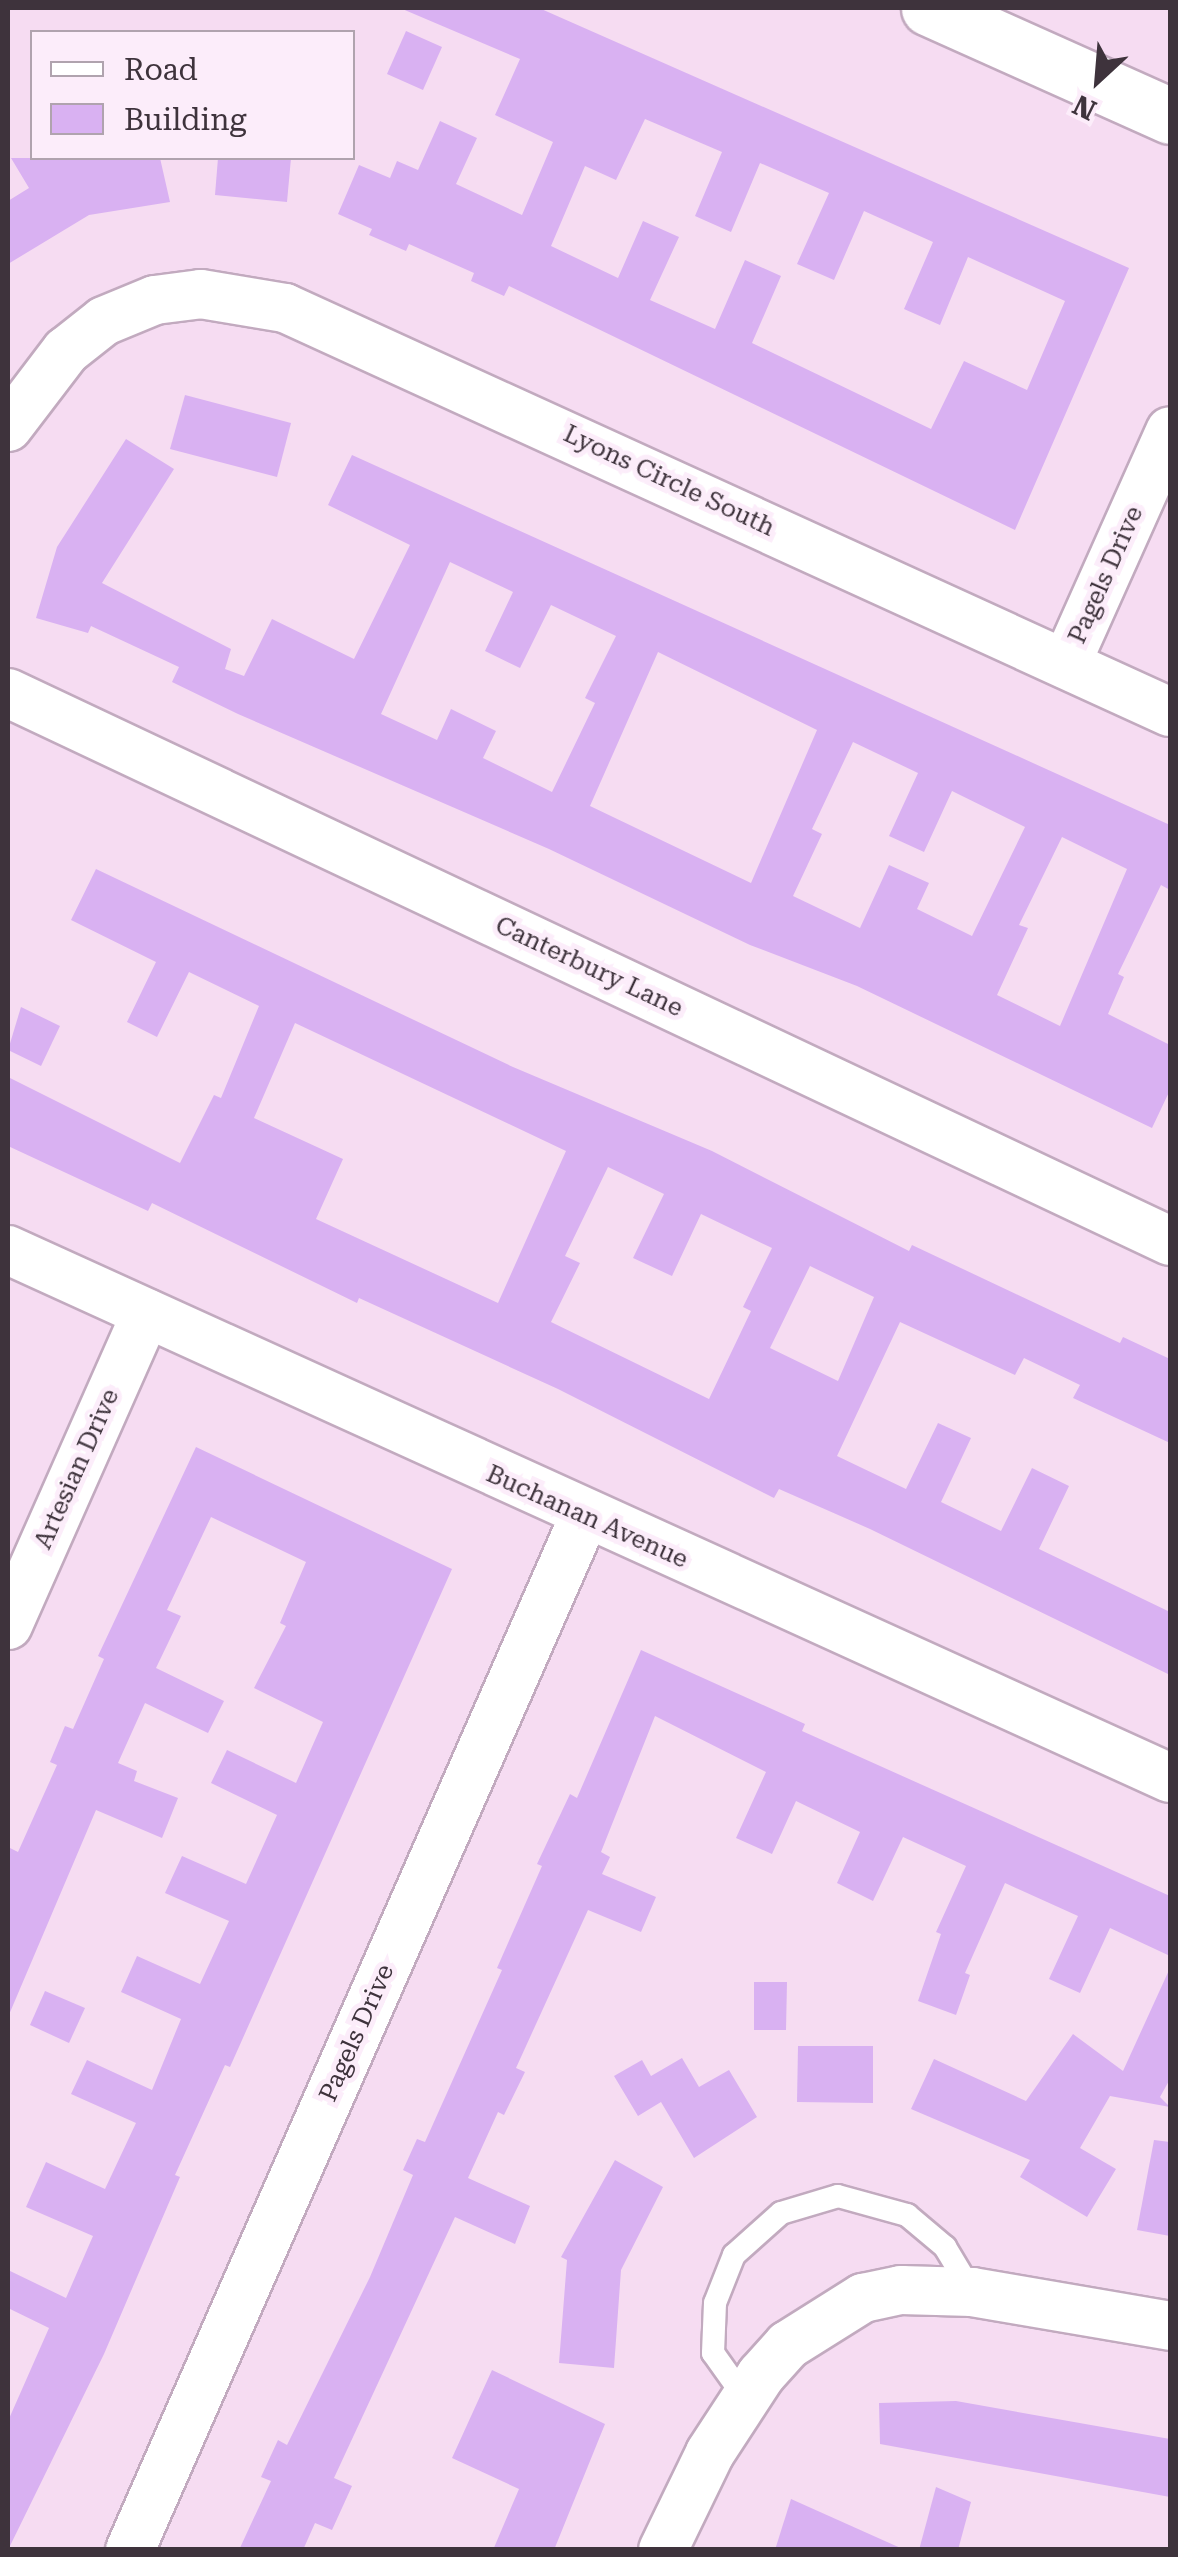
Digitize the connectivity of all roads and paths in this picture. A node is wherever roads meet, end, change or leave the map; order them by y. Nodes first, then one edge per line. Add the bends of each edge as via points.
1 (929, 8) edge
2 (1170, 116) edge
3 (8, 428) edge
4 (1170, 431) edge
5 (1066, 664) junction
6 (8, 693) edge
7 (1170, 712) edge
8 (1170, 1241) edge
9 (8, 1250) edge
10 (146, 1313) junction
11 (584, 1517) junction
12 (8, 1624) edge
13 (1170, 1778) edge
14 (972, 2292) junction
15 (1170, 2326) edge
16 (744, 2398) junction
17 (130, 2550) edge
18 (663, 2550) edge

1 - 2 main road
3 - 5 street, Lyons Circle South via 66,352 104,321 155,300 201,294 321,320
4 - 5 street, Pagels Drive
5 - 7 street, Lyons Circle South
6 - 8 street, Canterbury Lane
9 - 10 street, Buchanan Avenue
10 - 11 street, Buchanan Avenue
10 - 12 street, Artesian Drive
11 - 13 street, Buchanan Avenue
11 - 17 street, Pagels Drive
14 - 15 street
14 - 16 street via 901,2290 862,2298 788,2345
14 - 16 lane via 946,2247 907,2215 838,2196 781,2213 734,2255 715,2303 712,2352
16 - 18 street

